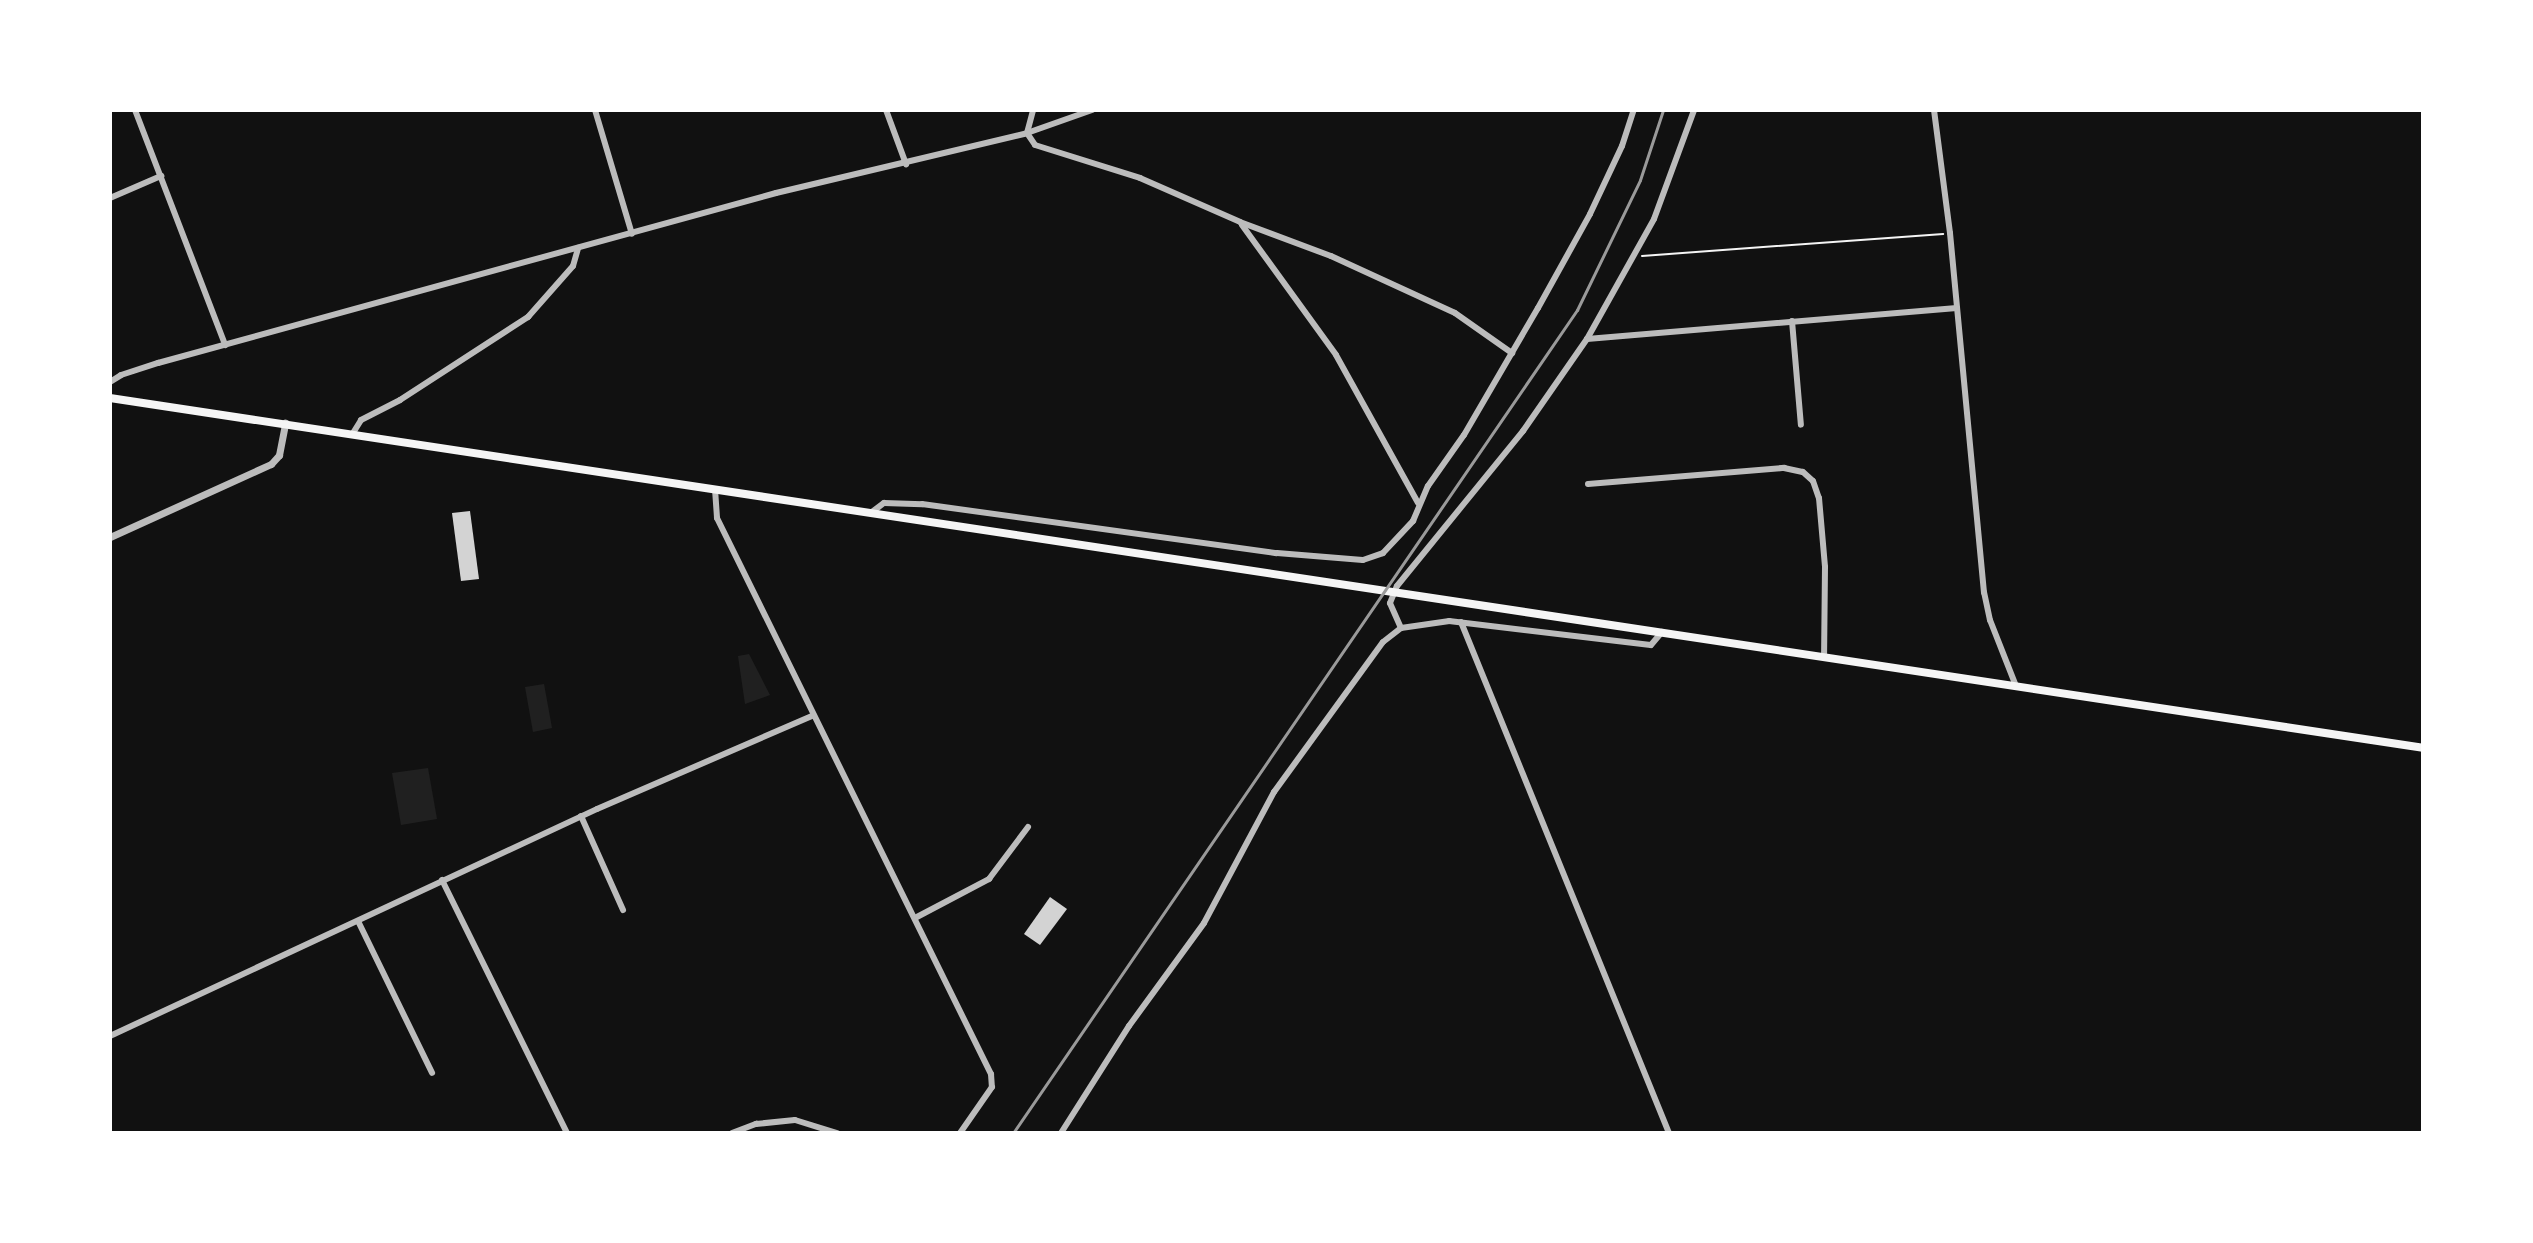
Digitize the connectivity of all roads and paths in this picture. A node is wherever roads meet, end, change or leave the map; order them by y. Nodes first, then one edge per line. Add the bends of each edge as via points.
1 (135, 110) edge
2 (595, 110) edge
3 (886, 110) edge
4 (1033, 110) edge
5 (1092, 110) edge
6 (1634, 110) edge
7 (1694, 110) edge
8 (1934, 110) edge
9 (1027, 133) junction
10 (906, 164) junction
11 (161, 176) junction
12 (110, 198) edge
13 (1240, 222) junction
14 (1950, 233) junction
15 (632, 234) junction
16 (578, 248) junction
17 (1633, 257) junction
18 (1957, 308) junction
19 (1792, 321) junction
20 (1587, 339) junction
21 (225, 345) junction
22 (1512, 353) junction
23 (110, 382) edge
24 (110, 398) edge
25 (285, 423) junction
26 (1801, 425) dead end
27 (353, 433) junction
28 (1588, 484) dead end
29 (715, 489) junction
30 (1418, 503) junction
31 (872, 512) junction
32 (110, 537) edge
33 (1461, 622) junction
34 (1401, 628) junction
35 (1662, 632) junction
36 (1824, 656) junction
37 (2016, 686) junction
38 (814, 715) junction
39 (2423, 748) edge
40 (581, 816) junction
41 (1028, 827) dead end
42 (442, 880) junction
43 (623, 910) dead end
44 (915, 918) junction
45 (358, 921) junction
46 (110, 1036) edge
47 (432, 1073) dead end
48 (567, 1133) edge
49 (732, 1133) edge
50 (837, 1133) edge
51 (960, 1133) edge
52 (1061, 1133) edge
53 (1669, 1133) edge

1 - 11 street
2 - 15 street
3 - 10 street
4 - 9 street
5 - 9 street
6 - 22 street via 1590,214
7 - 17 street via 1654,219
8 - 14 street
9 - 10 street
9 - 13 street via 1035,145 1140,178
10 - 15 street via 776,193
11 - 12 street
11 - 21 street
13 - 22 street via 1331,256 1455,313
13 - 30 street via 1336,355
14 - 17 path
14 - 18 street
15 - 16 street
16 - 21 street
16 - 27 street via 573,266 528,317 361,420
17 - 20 street
18 - 19 street
18 - 37 street via 1984,592
19 - 20 street
19 - 26 street
20 - 34 street via 1523,431 1397,586 1390,603
21 - 23 street
22 - 30 street
24 - 25 main road
25 - 27 main road
25 - 32 street via 279,455 271,464
27 - 29 main road
28 - 36 street via 1784,468 1803,472 1819,498
29 - 31 main road
29 - 38 street via 717,518
30 - 31 street via 1413,521 1393,546 1363,560 922,504 884,503
31 - 35 main road
33 - 34 street
33 - 35 street via 1651,645
33 - 53 street
34 - 52 street via 1383,642 1274,792 1204,923 1129,1026
35 - 36 main road
36 - 37 main road
37 - 39 main road
38 - 40 street
38 - 44 street
40 - 42 street
40 - 43 street
41 - 44 street via 989,879
42 - 45 street
42 - 48 street
44 - 51 street via 993,1081
45 - 46 street
45 - 47 street
49 - 50 street via 795,1120

